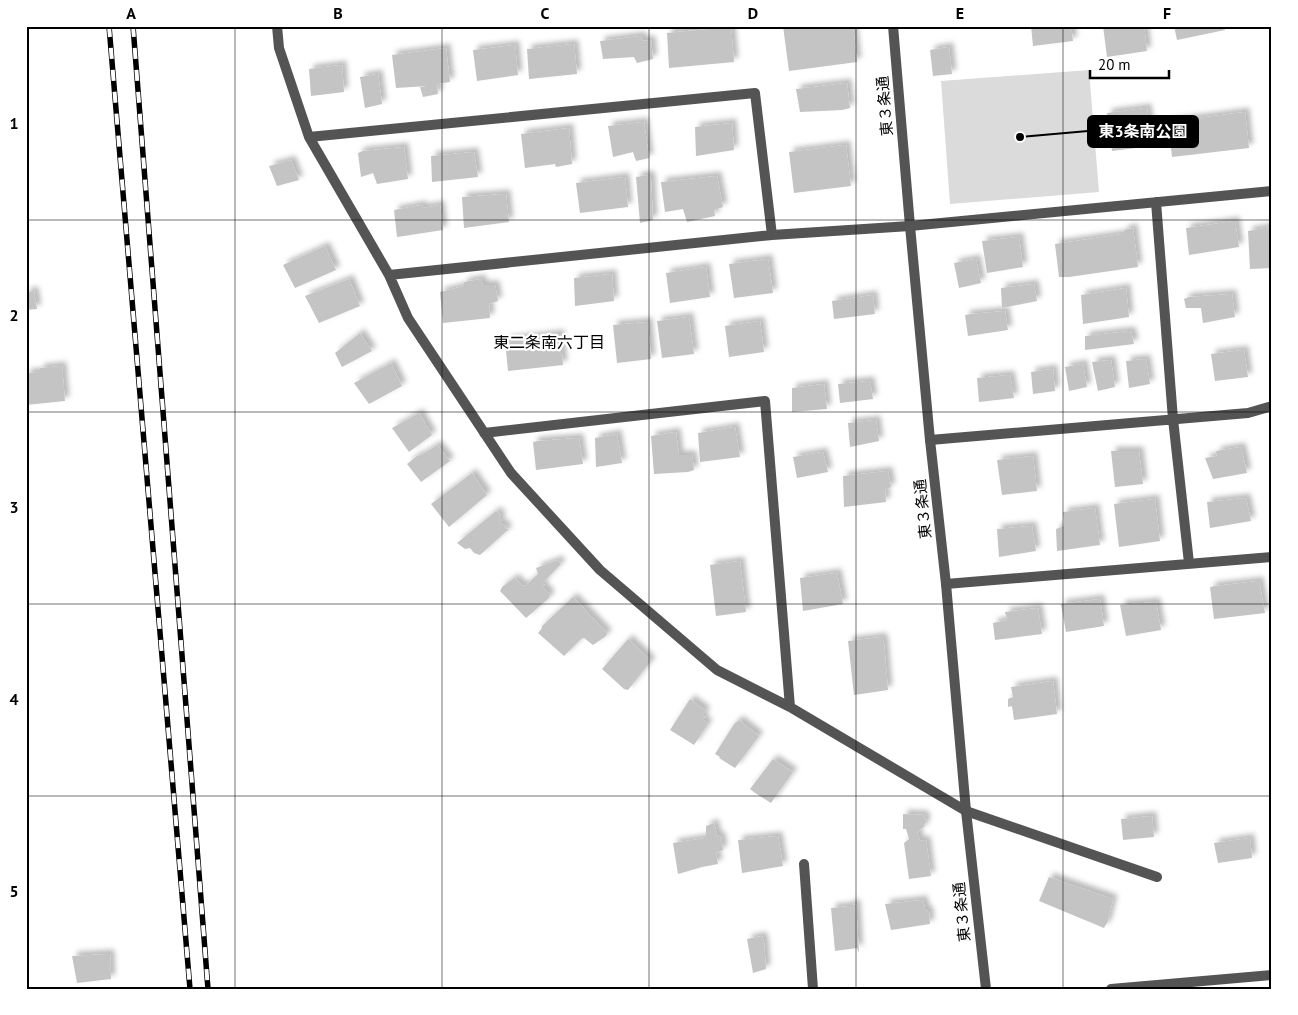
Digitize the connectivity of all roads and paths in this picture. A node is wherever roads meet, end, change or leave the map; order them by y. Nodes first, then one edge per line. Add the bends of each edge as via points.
1 (277, 26) edge
2 (893, 26) edge
3 (309, 137) junction
4 (1272, 191) edge
5 (1156, 202) junction
6 (910, 226) junction
7 (772, 235) junction
8 (388, 275) junction
9 (1272, 406) edge
10 (1172, 419) junction
11 (484, 433) junction
12 (930, 440) junction
13 (1272, 556) edge
14 (1189, 564) junction
15 (946, 584) junction
16 (790, 707) junction
17 (966, 811) junction
18 (804, 864) dead end
19 (1158, 877) dead end
20 (1272, 975) edge
21 (1200, 985) edge
22 (813, 989) edge
23 (986, 989) edge
24 (1111, 989) edge

1 - 3 street via 279,48
2 - 6 street, 東３条通
3 - 7 street via 755,93
3 - 8 street
4 - 5 street
5 - 6 street
5 - 10 street
6 - 7 street
6 - 12 street, 東３条通
7 - 8 street
8 - 11 street via 408,318
9 - 10 street via 1248,413
10 - 12 street
10 - 14 street
11 - 16 street via 511,473 600,570 717,670
11 - 16 street via 765,401
12 - 15 street, 東３条通
13 - 14 street
14 - 15 street
15 - 17 street, 東３条通
16 - 17 street
17 - 19 street
17 - 23 street, 東３条通
18 - 22 street
20 - 21 street
21 - 24 street

